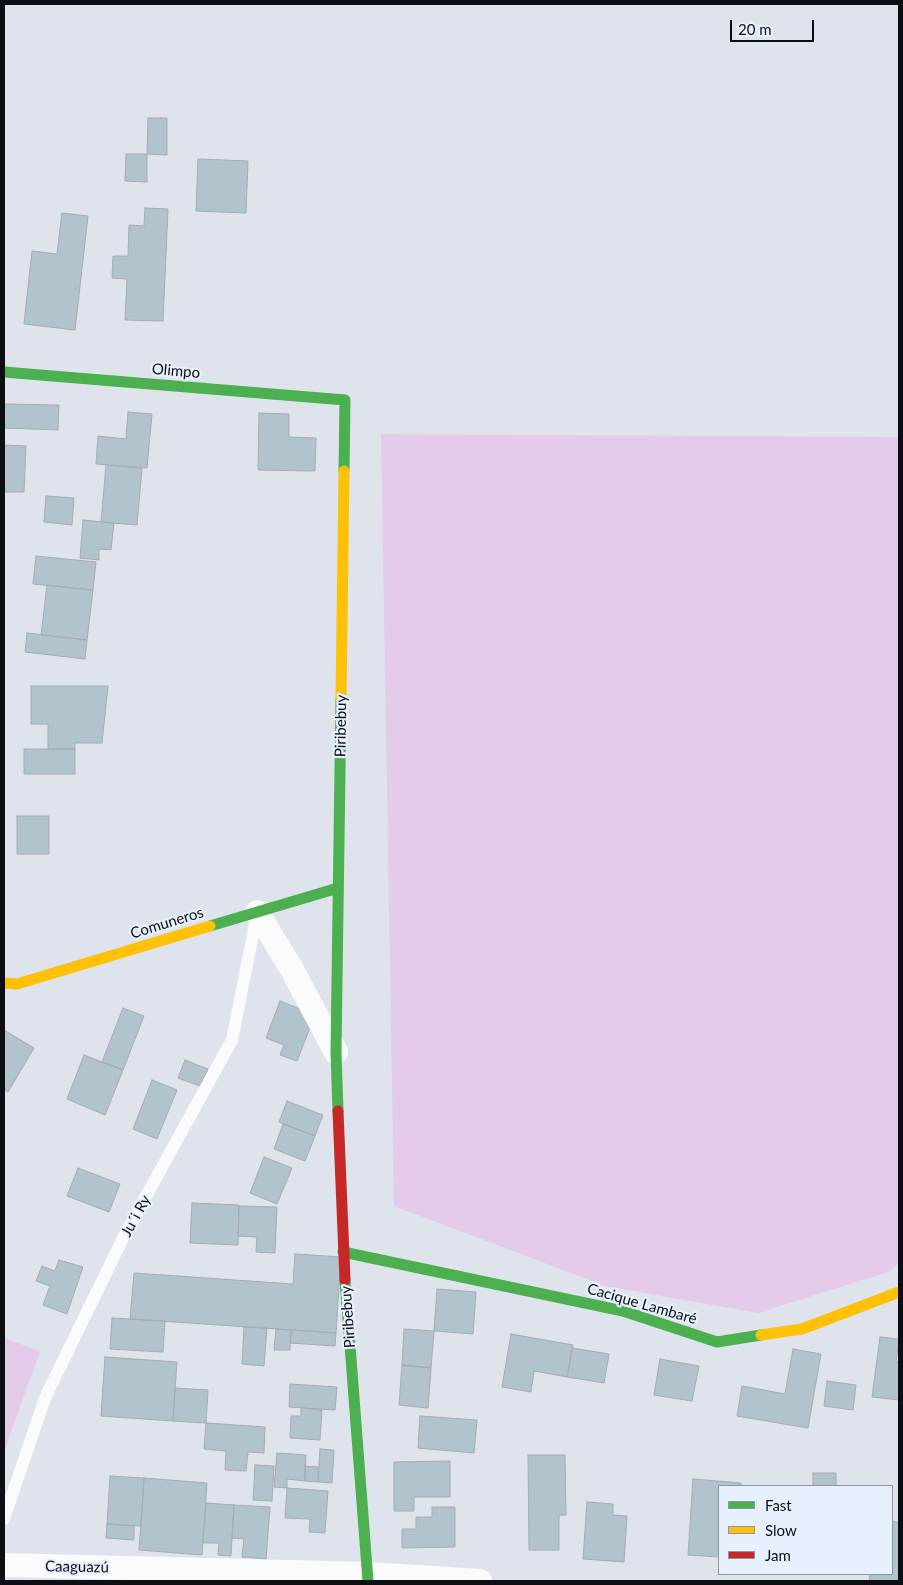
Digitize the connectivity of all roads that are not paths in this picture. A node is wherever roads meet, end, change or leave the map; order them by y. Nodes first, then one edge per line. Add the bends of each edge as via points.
1 (4, 372) edge
2 (345, 400) joint
3 (338, 888) junction
4 (257, 912) junction
5 (4, 984) edge
6 (336, 1052) junction
7 (343, 1252) junction
8 (899, 1292) edge
9 (4, 1519) edge
10 (4, 1565) edge
11 (368, 1578) edge
12 (480, 1581) edge

1 - 2 street, Olimpo
2 - 3 street, Piribebuy
3 - 4 street, Comuneros
3 - 6 street, Piribebuy
4 - 5 street, Comuneros via 17,984
4 - 6 street, Piribebuy
4 - 9 lane, Ju´i Ry via 232,1040 123,1238 45,1398
6 - 7 street, Piribebuy
7 - 8 street, Cacique Lambaré via 623,1311 717,1342 802,1329
7 - 11 street, Piribebuy
10 - 11 street, Caaguazú
11 - 12 street, Caaguazú

